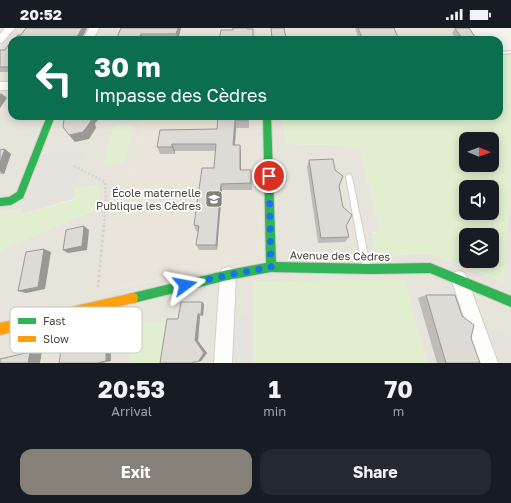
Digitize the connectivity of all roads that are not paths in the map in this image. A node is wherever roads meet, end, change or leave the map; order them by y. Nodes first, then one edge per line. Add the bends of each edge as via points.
1 (10, 28) edge
2 (0, 40) edge
3 (49, 120) edge
4 (267, 120) edge
5 (349, 177) dead end
6 (0, 202) edge
7 (271, 267) junction
8 (367, 269) junction
9 (228, 275) junction
10 (459, 279) junction
11 (511, 302) edge
12 (92, 307) edge
13 (10, 327) edge
14 (0, 329) edge
15 (223, 363) edge
16 (489, 363) edge

1 - 2 street
3 - 6 street via 20,195 11,201
4 - 7 street
5 - 8 lane
7 - 8 street, Avenue des Cèdres
7 - 9 street, Avenue des Cèdres
8 - 10 street, Avenue des Cèdres via 430,268
9 - 12 street, Avenue des Cèdres
9 - 15 street
10 - 11 street, Avenue des Cèdres
10 - 16 street
13 - 14 street, Avenue des Cèdres

